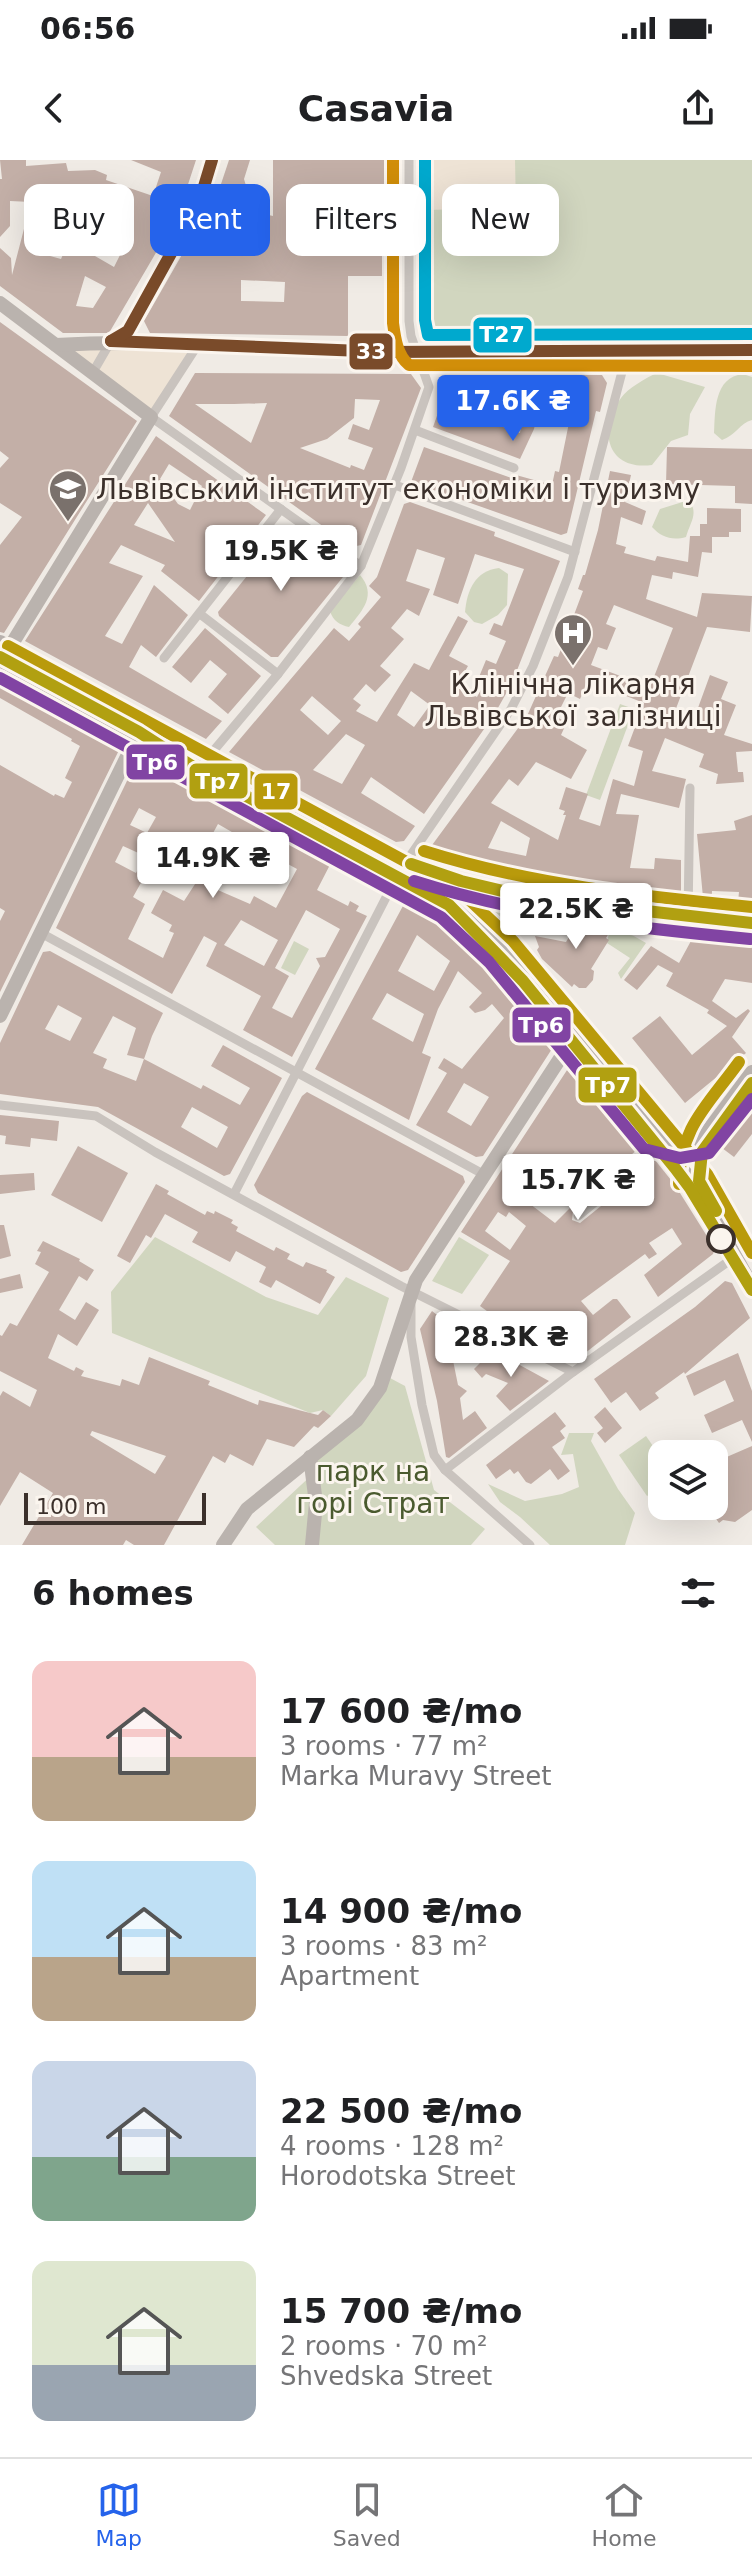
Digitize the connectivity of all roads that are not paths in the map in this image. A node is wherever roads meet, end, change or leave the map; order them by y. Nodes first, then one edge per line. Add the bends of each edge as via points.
1 (212, 160) edge
2 (409, 160) edge
3 (0, 303) edge
4 (111, 341) junction
5 (56, 345) junction
6 (197, 346) junction
7 (628, 349) junction
8 (752, 350) edge
9 (417, 351) junction
10 (93, 372) junction
11 (151, 417) junction
12 (415, 430) junction
13 (514, 468) dead end
14 (395, 485) junction
15 (281, 509) junction
16 (575, 552) junction
17 (361, 566) junction
18 (200, 614) junction
19 (5, 644) edge
20 (164, 658) dead end
21 (1, 660) edge
22 (278, 674) junction
23 (141, 727) junction
24 (210, 756) junction
25 (199, 768) junction
26 (690, 788) dead end
27 (406, 862) junction
28 (397, 876) junction
29 (532, 898) junction
30 (688, 917) junction
31 (752, 923) edge
32 (39, 932) junction
33 (501, 951) junction
34 (0, 1016) edge
35 (574, 1037) junction
36 (752, 1072) edge
37 (297, 1073) junction
38 (0, 1105) edge
39 (656, 1138) junction
40 (702, 1139) junction
41 (483, 1174) junction
42 (695, 1184) junction
43 (234, 1194) junction
44 (578, 1216) dead end
45 (736, 1256) junction
46 (752, 1286) edge
47 (411, 1290) junction
48 (573, 1372) junction
49 (310, 1457) junction
50 (445, 1470) junction
51 (223, 1545) edge
52 (312, 1545) edge
53 (530, 1545) edge

1 - 4 street via 199,203 128,331
2 - 9 street via 409,321
3 - 5 street
4 - 5 street
4 - 6 street
4 - 10 street
5 - 10 street
6 - 9 street
6 - 11 street
7 - 8 street
7 - 9 street
7 - 16 street
9 - 12 street via 429,387
10 - 11 street
11 - 15 street
11 - 19 street
12 - 13 street
12 - 14 street
14 - 16 street
14 - 17 street
15 - 17 street
15 - 18 street
16 - 27 street via 511,709
17 - 22 street
18 - 20 street
18 - 22 street
19 - 21 main road
19 - 23 main road
21 - 23 main road
22 - 24 street
23 - 24 main road
23 - 25 main road
23 - 32 street
24 - 25 street
24 - 27 main road
25 - 28 main road
26 - 30 street
27 - 29 main road
28 - 33 main road via 450,904
28 - 37 street
29 - 30 main road
29 - 33 main road via 511,915
30 - 31 main road
32 - 34 street
32 - 37 street
33 - 35 main road
35 - 39 main road
35 - 41 street
36 - 40 main road
37 - 41 street
37 - 43 street
38 - 43 street via 96,1116
39 - 40 main road
39 - 42 main road
39 - 44 street
40 - 42 main road
41 - 47 street
42 - 45 main road
43 - 47 street
45 - 46 main road
45 - 48 street
47 - 48 street
47 - 49 street via 380,1388 357,1420
47 - 50 street via 411,1337 422,1405 434,1455
48 - 50 street
49 - 51 street via 247,1509
49 - 52 street via 316,1503
50 - 53 street

